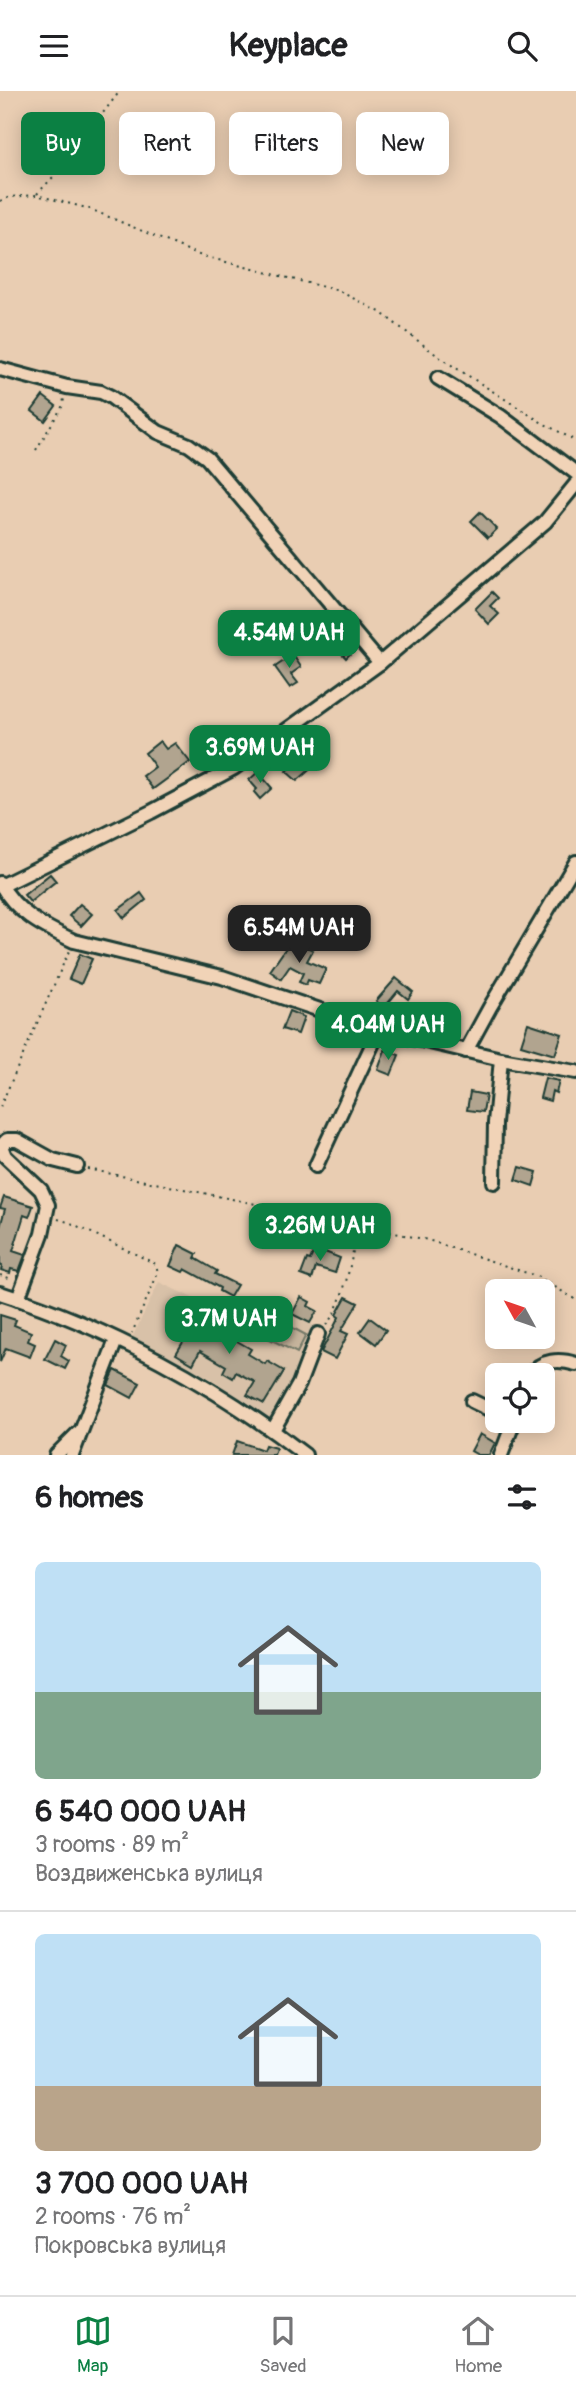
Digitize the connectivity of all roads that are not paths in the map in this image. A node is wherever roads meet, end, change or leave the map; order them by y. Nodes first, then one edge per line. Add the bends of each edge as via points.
1 (0, 369) edge
2 (438, 378) dead end
3 (576, 473) edge
4 (576, 484) edge
5 (380, 663) junction
6 (576, 862) edge
7 (1, 885) edge
8 (379, 1030) junction
9 (466, 1051) junction
10 (501, 1059) junction
11 (576, 1072) edge
12 (77, 1166) road end
13 (316, 1166) dead end
14 (494, 1182) dead end
15 (0, 1293) edge
16 (18, 1299) junction
17 (318, 1333) road end
18 (120, 1342) junction
19 (545, 1363) edge
20 (576, 1364) edge
21 (472, 1401) dead end
22 (485, 1407) edge
23 (273, 1430) junction
24 (80, 1432) junction
25 (509, 1433) edge
26 (56, 1455) edge
27 (72, 1455) edge
28 (305, 1455) edge
29 (501, 1455) edge

1 - 5 street via 111,397 158,432 207,458
2 - 3 street via 500,416
4 - 5 street via 545,522
5 - 7 street via 234,768
6 - 9 street
7 - 8 street via 27,915 74,941 222,978
8 - 9 street
8 - 13 street
9 - 10 street
10 - 11 street
10 - 14 street
12 - 16 street via 52,1160 17,1140 6,1140 1,1146 5,1156 36,1183 48,1205
15 - 16 street
16 - 18 street
17 - 23 street via 299,1384
18 - 23 street via 212,1390
18 - 24 street
19 - 20 street via 562,1360
21 - 22 street
23 - 28 street
24 - 26 street
24 - 27 street
25 - 29 street

